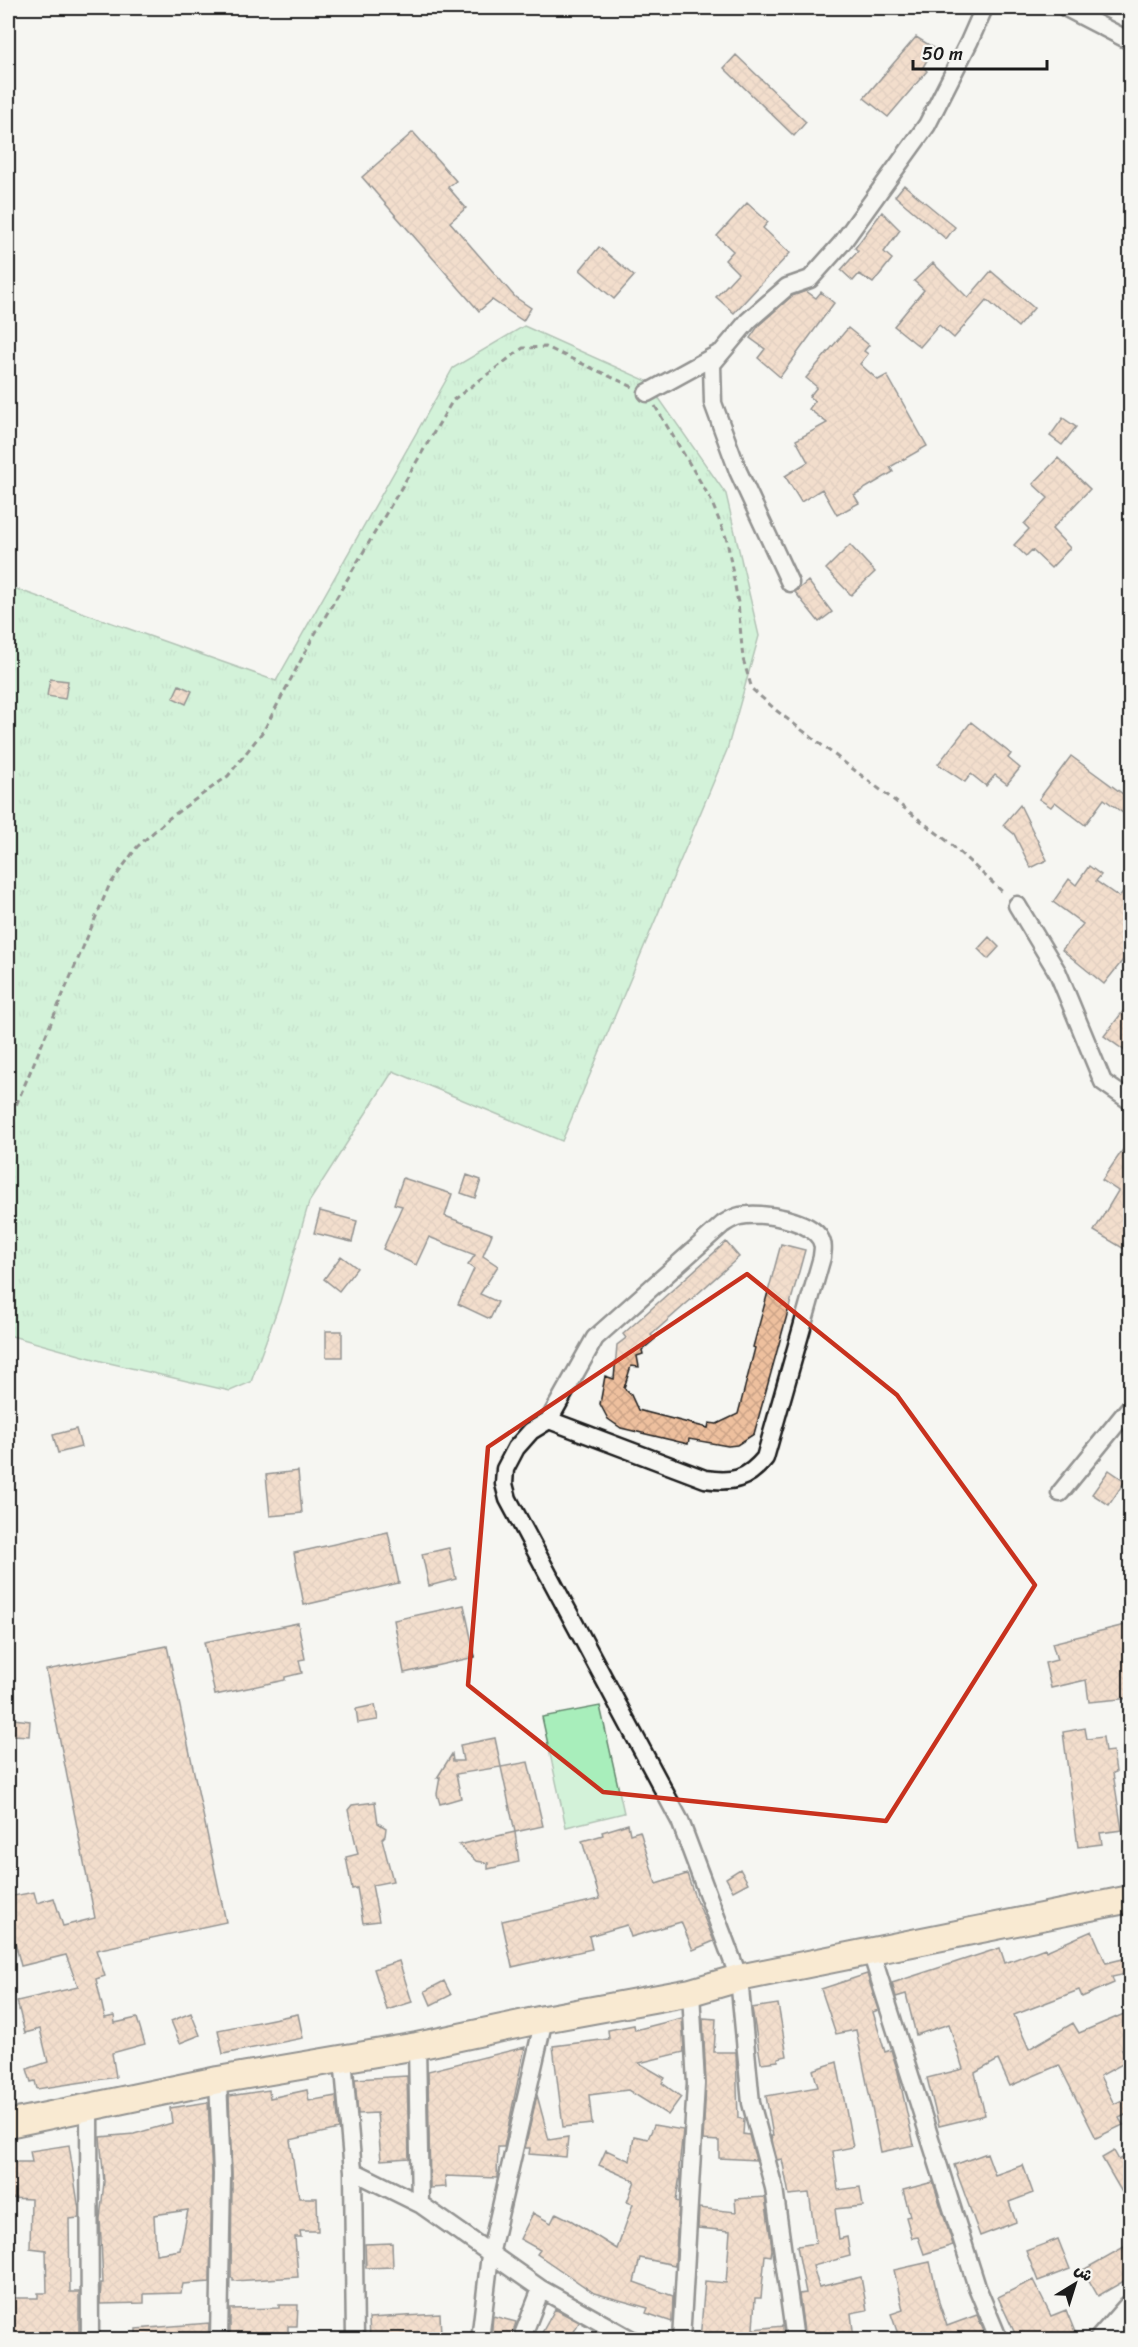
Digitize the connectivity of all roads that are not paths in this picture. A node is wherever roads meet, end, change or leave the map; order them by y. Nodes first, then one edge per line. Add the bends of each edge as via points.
1 (984, 8) edge
2 (1066, 8) edge
3 (1131, 41) edge
4 (722, 352) junction
5 (646, 393) road end
6 (790, 583) dead end
7 (1017, 905) road end
8 (1131, 1101) edge
9 (1131, 1407) edge
10 (549, 1420) junction
11 (1060, 1493) dead end
12 (1131, 1899) edge
13 (871, 1952) junction
14 (739, 1978) junction
15 (691, 1992) junction
16 (544, 2019) junction
17 (417, 2046) junction
18 (343, 2058) junction
19 (218, 2080) junction
20 (89, 2105) junction
21 (8, 2124) edge
22 (353, 2171) junction
23 (420, 2204) junction
24 (490, 2255) junction
25 (541, 2289) junction
26 (1131, 2307) edge
27 (598, 2322) junction
28 (90, 2340) edge
29 (219, 2340) edge
30 (355, 2340) edge
31 (480, 2340) edge
32 (521, 2340) edge
33 (597, 2340) edge
34 (632, 2340) edge
35 (681, 2340) edge
36 (795, 2340) edge
37 (999, 2340) edge
38 (1101, 2340) edge

1 - 4 street via 927,126 842,243 810,279 788,287 748,321
2 - 3 street
4 - 5 street
4 - 6 street via 712,364 713,403 738,471
7 - 8 street via 1058,973 1103,1082
9 - 11 street
10 - 10 street via 595,1338 723,1224 739,1216 770,1215 811,1229 819,1236 822,1257 765,1458 754,1471 722,1482 705,1479
10 - 14 street via 531,1431 505,1469 508,1499 680,1821
12 - 13 main road
13 - 14 main road
13 - 37 street via 977,2287
14 - 15 main road
14 - 36 street via 751,2103 774,2188
15 - 16 main road
15 - 35 street via 696,2084
16 - 17 main road
16 - 24 street
17 - 18 main road
17 - 23 street
18 - 19 main road
18 - 22 street
19 - 20 main road
19 - 29 street via 222,2174
20 - 21 main road
20 - 28 street
22 - 23 street
22 - 30 street
23 - 24 street
24 - 25 street
24 - 31 street
25 - 27 street
25 - 32 street
26 - 38 street
27 - 33 street
27 - 34 street

